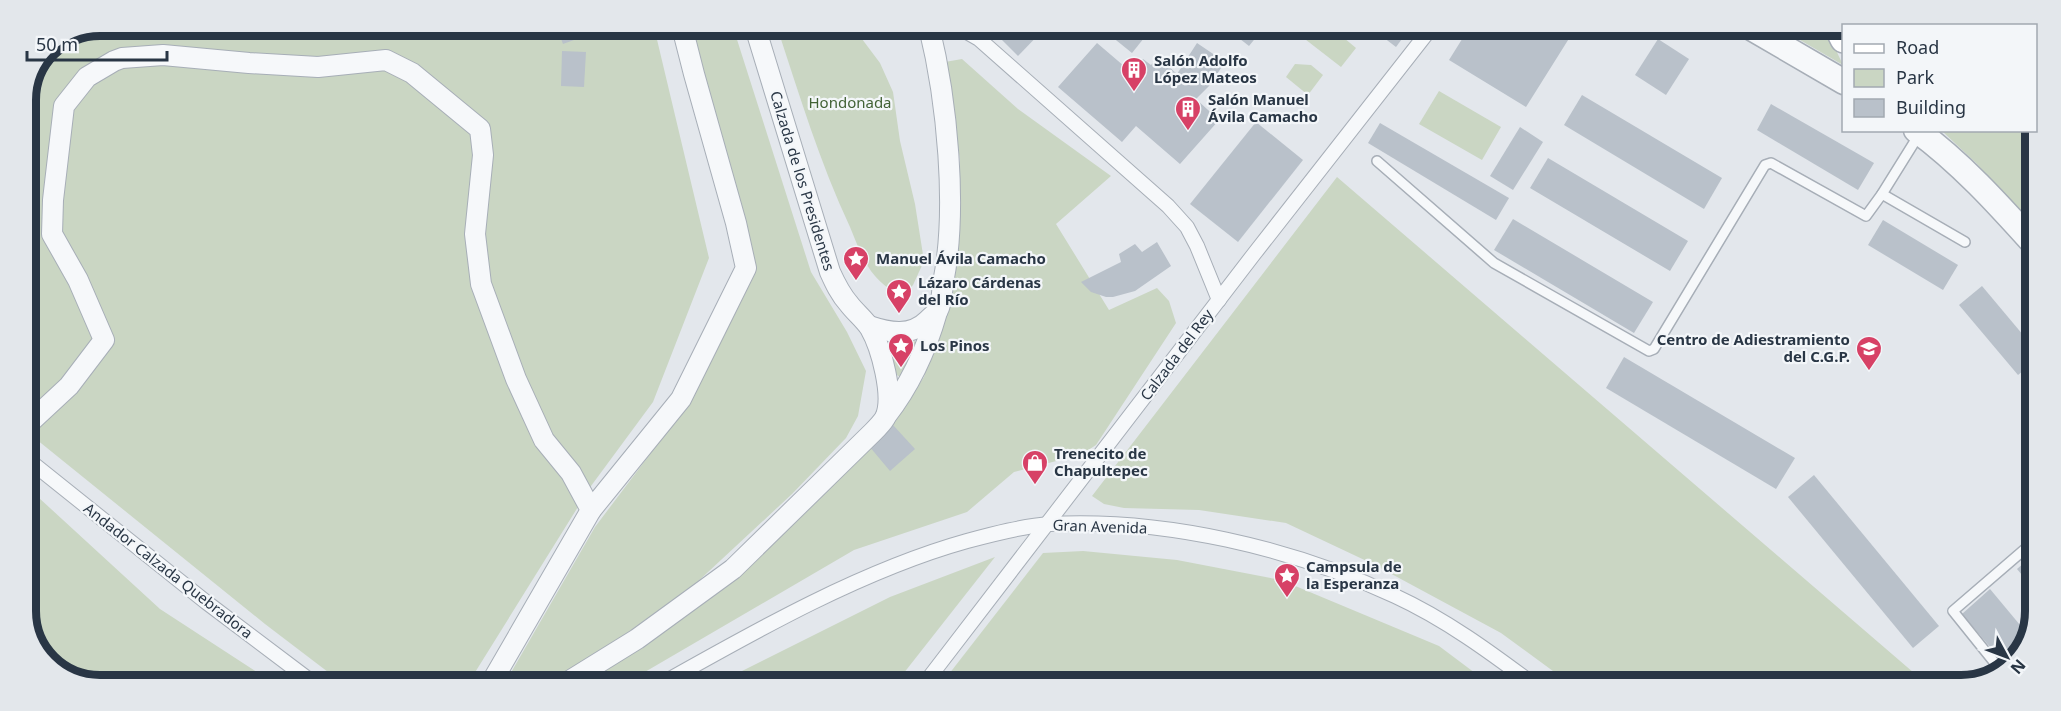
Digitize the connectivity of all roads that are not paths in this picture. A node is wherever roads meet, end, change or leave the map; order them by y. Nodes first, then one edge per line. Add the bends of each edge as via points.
1 (684, 36) edge
2 (758, 36) edge
3 (931, 36) edge
4 (974, 36) edge
5 (1425, 36) edge
6 (1765, 36) edge
7 (1842, 81) edge
8 (1918, 132) edge
9 (1377, 161) dead end
10 (1882, 194) junction
11 (2025, 234) edge
12 (1965, 242) dead end
13 (1219, 300) junction
14 (938, 309) junction
15 (868, 326) junction
16 (36, 417) edge
17 (885, 417) junction
18 (36, 466) edge
19 (591, 510) junction
20 (1049, 524) junction
21 (2025, 549) edge
22 (1996, 665) edge
23 (303, 675) edge
24 (495, 675) edge
25 (579, 675) edge
26 (678, 675) edge
27 (931, 675) edge
28 (1520, 675) edge

1 - 19 street via 746,268 681,399
2 - 15 street, Calzada de los Presidentes via 830,272 836,286
3 - 14 street via 949,167 949,231
4 - 13 street via 1168,206 1197,246
5 - 13 street, Calzada del Rey
6 - 7 street
8 - 10 lane
8 - 11 street via 1981,187
9 - 10 lane via 1494,263 1649,351 1654,349 1765,165 1771,163 1866,216
10 - 12 lane
13 - 20 street, Calzada del Rey
14 - 15 street via 911,332 896,333
14 - 17 street via 921,360
15 - 17 street, Calzada de los Presidentes via 886,377
16 - 19 street via 69,386 104,340 78,280 52,234 64,106 87,77 122,58 163,55 318,67 386,60 412,73 480,129 483,155 475,234 481,284 516,379 544,440 571,472
17 - 25 street via 733,569 637,639
18 - 23 street, Andador Calzada Quebradora
19 - 24 street
20 - 26 street, Gran Avenida via 968,541 906,561 805,607
20 - 27 street, Calzada del Rey
20 - 28 street, Gran Avenida via 1155,528 1231,540 1285,554 1396,596 1460,631
21 - 22 lane via 1953,611

